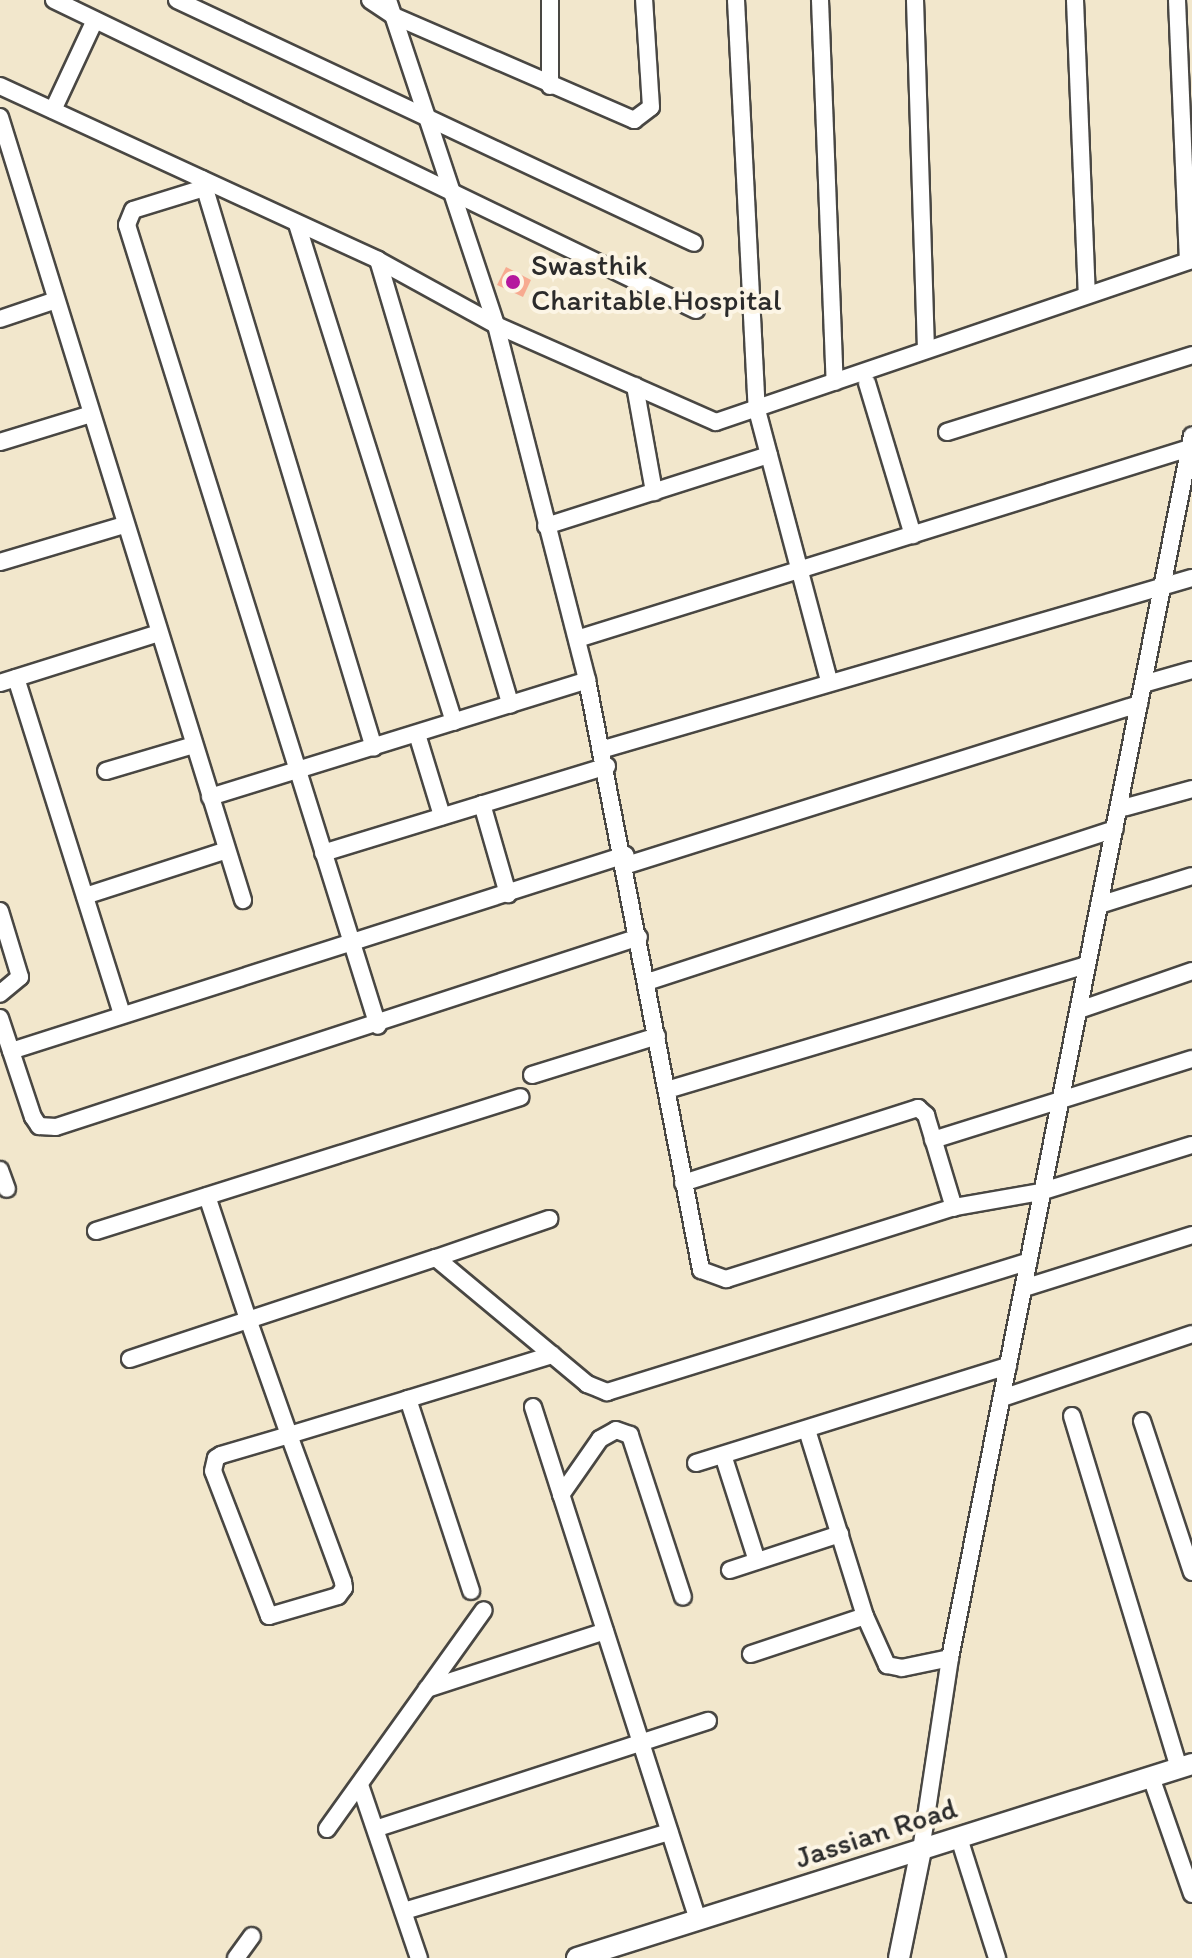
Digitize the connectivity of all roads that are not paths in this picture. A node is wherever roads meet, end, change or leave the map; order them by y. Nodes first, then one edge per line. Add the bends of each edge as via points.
1 (54, 0) edge
2 (177, 0) edge
3 (370, 0) edge
4 (550, 0) edge
5 (644, 0) edge
6 (736, 0) edge
7 (820, 0) edge
8 (915, 0) edge
9 (1075, 0) edge
10 (1177, 0) edge
11 (391, 8) edge
12 (95, 20) junction
13 (0, 86) edge
14 (550, 86) junction
15 (53, 110) junction
16 (0, 117) edge
17 (429, 119) junction
18 (203, 182) junction
19 (457, 198) junction
20 (297, 224) junction
21 (694, 243) dead end
22 (378, 260) junction
23 (1190, 261) edge
24 (1087, 294) junction
25 (56, 300) junction
26 (696, 310) dead end
27 (0, 319) edge
28 (496, 325) junction
29 (926, 349) junction
30 (1192, 355) edge
31 (835, 382) junction
32 (867, 383) dead end
33 (635, 386) junction
34 (757, 410) junction
35 (91, 414) junction
36 (947, 432) dead end
37 (0, 442) edge
38 (1191, 442) edge
39 (769, 455) junction
40 (1187, 482) edge
41 (654, 492) junction
42 (124, 525) junction
43 (546, 526) junction
44 (913, 535) junction
45 (0, 562) edge
46 (799, 570) junction
47 (1192, 578) edge
48 (1163, 582) junction
49 (159, 633) junction
50 (577, 639) junction
51 (1192, 670) edge
52 (8, 680) edge
53 (587, 680) junction
54 (829, 680) junction
55 (1143, 684) junction
56 (1139, 704) junction
57 (511, 705) junction
58 (454, 722) junction
59 (417, 734) junction
60 (194, 745) junction
61 (374, 748) junction
62 (606, 757) junction
63 (106, 771) dead end
64 (297, 772) junction
65 (1192, 789) edge
66 (210, 797) junction
67 (482, 804) junction
68 (1119, 809) junction
69 (442, 816) junction
70 (1115, 829) junction
71 (227, 850) junction
72 (323, 853) junction
73 (626, 860) junction
74 (1192, 876) edge
75 (508, 894) junction
76 (85, 896) junction
77 (243, 900) dead end
78 (1099, 905) junction
79 (0, 911) edge
80 (639, 937) junction
81 (352, 945) junction
82 (1087, 965) junction
83 (1192, 971) edge
84 (647, 982) junction
85 (0, 994) edge
86 (1079, 1010) junction
87 (122, 1015) junction
88 (0, 1018) edge
89 (378, 1026) junction
90 (657, 1036) junction
91 (11, 1051) junction
92 (1192, 1059) edge
93 (532, 1075) dead end
94 (667, 1090) junction
95 (520, 1097) dead end
96 (1060, 1101) junction
97 (933, 1140) junction
98 (1192, 1145) edge
99 (0, 1170) edge
100 (683, 1183) junction
101 (7, 1189) dead end
102 (1040, 1192) junction
103 (207, 1196) junction
104 (954, 1208) junction
105 (549, 1219) dead end
106 (96, 1231) dead end
107 (1192, 1235) edge
108 (436, 1258) junction
109 (1028, 1262) junction
110 (1024, 1288) junction
111 (248, 1319) junction
112 (1192, 1334) edge
113 (552, 1355) junction
114 (130, 1359) dead end
115 (1008, 1366) junction
116 (1002, 1398) junction
117 (408, 1399) junction
118 (533, 1407) dead end
119 (1072, 1416) dead end
120 (1142, 1421) dead end
121 (807, 1430) junction
122 (289, 1435) junction
123 (723, 1455) junction
124 (696, 1463) dead end
125 (561, 1495) junction
126 (840, 1534) junction
127 (757, 1561) junction
128 (730, 1570) dead end
129 (1192, 1572) edge
130 (471, 1591) dead end
131 (683, 1597) dead end
132 (484, 1610) dead end
133 (865, 1616) junction
134 (605, 1631) junction
135 (751, 1654) dead end
136 (950, 1658) junction
137 (427, 1689) junction
138 (708, 1721) dead end
139 (641, 1743) junction
140 (1186, 1766) edge
141 (1151, 1777) junction
142 (360, 1785) junction
143 (378, 1828) junction
144 (327, 1829) dead end
145 (669, 1832) junction
146 (959, 1838) junction
147 (921, 1850) junction
148 (1192, 1894) edge
149 (404, 1911) junction
150 (698, 1920) junction
151 (252, 1936) dead end
152 (236, 1958) edge
153 (419, 1958) edge
154 (577, 1958) edge
155 (899, 1958) edge
156 (997, 1958) edge

1 - 12 street
2 - 17 street
3 - 11 street
4 - 14 street
5 - 14 street via 651,107 646,115 625,117
6 - 34 street
7 - 31 street
8 - 29 street
9 - 24 street
10 - 23 street
11 - 14 street
11 - 17 street
12 - 15 street
12 - 19 street
13 - 15 street
15 - 18 street
16 - 25 street
17 - 19 street
17 - 21 street
18 - 20 street
18 - 61 street
18 - 64 street via 133,210 127,225
19 - 26 street
19 - 28 street
20 - 22 street
20 - 58 street
22 - 28 street
22 - 57 street
23 - 24 street
24 - 29 street
25 - 27 street
25 - 35 street
28 - 33 street
28 - 43 street
29 - 31 street
30 - 36 street
31 - 34 street
32 - 44 street
33 - 34 street via 716,422
33 - 41 street
34 - 39 street
35 - 37 street
35 - 42 street
38 - 40 street
38 - 44 street
39 - 41 street
39 - 46 street
40 - 48 street
41 - 43 street
42 - 45 street
42 - 49 street
43 - 50 street
44 - 46 street
46 - 50 street
46 - 54 street
47 - 48 street
48 - 54 street
48 - 55 street
49 - 52 street
49 - 60 street
50 - 53 street
51 - 55 street
52 - 76 street
53 - 57 street
53 - 62 street
54 - 62 street
55 - 56 street
56 - 68 street
56 - 73 street
57 - 58 street
58 - 59 street
59 - 61 street
59 - 69 street
60 - 63 street
60 - 66 street
61 - 64 street
62 - 67 street
62 - 73 street
64 - 66 street
64 - 72 street
65 - 68 street
66 - 71 street
67 - 69 street
67 - 75 street
68 - 70 street
69 - 72 street
70 - 78 street
70 - 84 street
71 - 76 street
71 - 77 street
72 - 81 street
73 - 75 street
73 - 80 street
74 - 78 street
75 - 81 street
76 - 87 street
78 - 82 street
79 - 85 street via 20,977
80 - 84 street
80 - 89 street
81 - 87 street
81 - 89 street
82 - 86 street
82 - 94 street
83 - 86 street
84 - 90 street
86 - 96 street
87 - 91 street
88 - 91 street
89 - 91 street via 48,1128 33,1117
90 - 93 street
90 - 94 street
92 - 96 street
94 - 100 street
95 - 103 street
96 - 97 street
96 - 102 street
97 - 100 street via 923,1110 912,1109
97 - 104 street
98 - 102 street
99 - 101 street
100 - 104 street via 697,1260 715,1279
102 - 104 street
102 - 109 street
103 - 106 street
103 - 111 street
105 - 108 street
107 - 110 street
108 - 111 street
108 - 113 street
109 - 110 street
109 - 113 street via 619,1391 597,1390
110 - 115 street
111 - 114 street
111 - 122 street
112 - 116 street
113 - 117 street
115 - 116 street
115 - 121 street
116 - 136 street
117 - 122 street
117 - 130 street
118 - 125 street
119 - 140 street
120 - 129 street
121 - 123 street
121 - 126 street
122 - 122 street via 344,1588 338,1596 274,1617 262,1608 211,1466 221,1455
123 - 124 street
123 - 127 street
125 - 131 street via 600,1439 616,1430 630,1435
125 - 134 street
126 - 127 street
126 - 133 street
127 - 128 street
132 - 137 street
133 - 135 street
133 - 136 street via 887,1665 902,1668
134 - 137 street
134 - 139 street
136 - 147 street
137 - 142 street
138 - 139 street
139 - 143 street
139 - 145 street
140 - 141 street, Jassian Road
141 - 146 street, Jassian Road
141 - 148 street
142 - 143 street
142 - 144 street
143 - 149 street
145 - 149 street
145 - 150 street
146 - 147 street, Jassian Road
146 - 156 street
147 - 150 street, Jassian Road
147 - 155 street
149 - 153 street
150 - 154 street, Jassian Road
151 - 152 street

